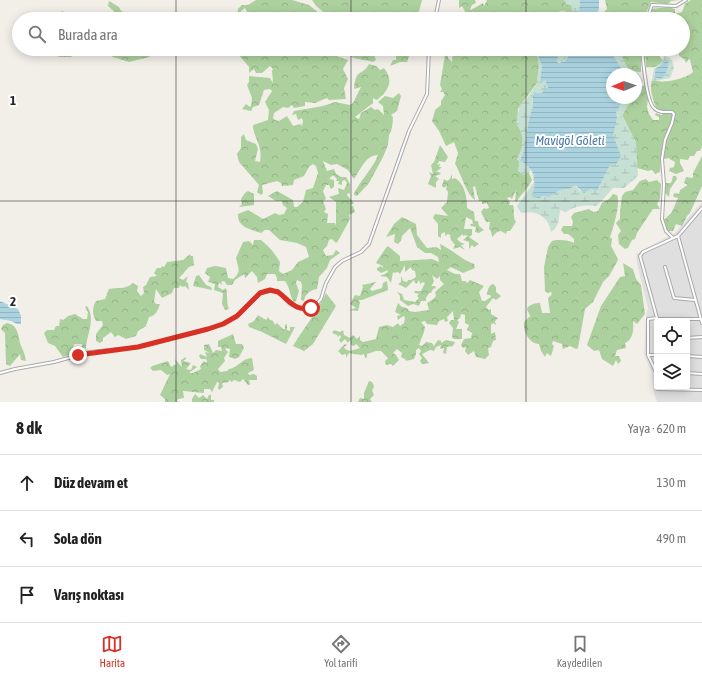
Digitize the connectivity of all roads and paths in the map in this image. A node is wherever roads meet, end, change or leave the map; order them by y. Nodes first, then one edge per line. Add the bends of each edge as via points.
1 (439, 0) edge
2 (686, 0) edge
3 (436, 12) edge
4 (650, 12) edge
5 (429, 56) edge
6 (643, 56) edge
7 (702, 208) edge
8 (678, 236) junction
9 (673, 238) junction
10 (665, 267) dead end
11 (696, 300) junction
12 (654, 318) edge
13 (657, 318) edge
14 (690, 319) edge
15 (701, 319) junction
16 (702, 323) edge
17 (690, 338) edge
18 (702, 338) edge
19 (648, 355) junction
20 (654, 355) edge
21 (690, 356) edge
22 (702, 357) edge
23 (654, 368) edge
24 (0, 373) edge
25 (690, 373) edge
26 (702, 374) edge
27 (690, 390) edge
28 (702, 390) edge

1 - 3 street
2 - 4 street via 676,6 652,6
5 - 24 street via 427,94 409,131 372,238 361,252 342,261 335,268 315,306 307,309 298,308 288,303 278,292 264,292 231,320 208,329 138,347 90,352 65,360
6 - 9 street via 651,105 658,111 674,114 662,158 662,219
7 - 8 street
8 - 9 street
8 - 11 street
9 - 13 street via 640,256
10 - 11 street via 674,298
11 - 15 street
12 - 19 street via 648,319
14 - 15 street
15 - 16 street
17 - 18 street
19 - 20 street
19 - 23 street
21 - 22 street
25 - 26 street
27 - 28 street

